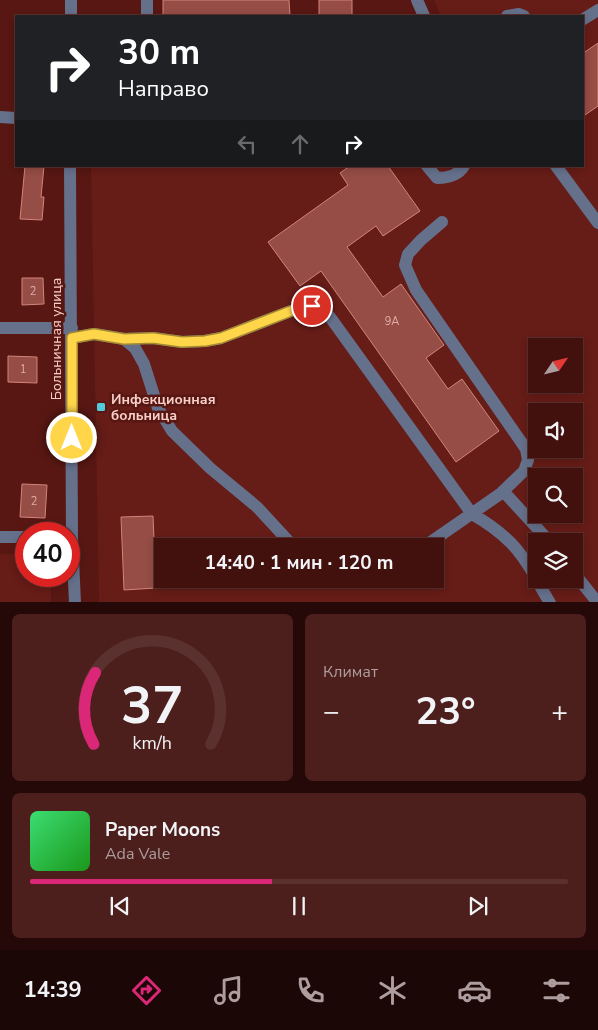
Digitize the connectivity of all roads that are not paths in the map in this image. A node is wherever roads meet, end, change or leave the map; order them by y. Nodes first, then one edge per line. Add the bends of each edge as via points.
1 (71, 0) edge
2 (147, 0) edge
3 (417, 0) edge
4 (598, 10) edge
5 (71, 15) edge
6 (147, 15) edge
7 (424, 15) edge
8 (584, 19) edge
9 (0, 118) edge
10 (15, 118) edge
11 (70, 167) edge
12 (428, 167) edge
13 (463, 167) edge
14 (557, 167) edge
15 (442, 222) dead end
16 (598, 223) edge
17 (0, 328) edge
18 (72, 333) junction
19 (124, 339) junction
20 (503, 491) junction
21 (472, 514) junction
22 (70, 522) edge
23 (542, 533) edge
24 (0, 537) edge
25 (15, 537) edge
26 (286, 538) edge
27 (438, 538) edge
28 (528, 565) edge
29 (583, 584) edge
30 (74, 587) edge
31 (541, 588) edge
32 (75, 602) edge
33 (550, 602) edge
34 (598, 602) edge

1 - 5 street
2 - 6 street
3 - 7 street
4 - 8 street
9 - 10 street
11 - 18 street, Больничная улица
12 - 13 street via 438,178 449,178
14 - 16 street
15 - 20 street via 408,254 405,265 416,290 526,449 528,460 524,470
17 - 18 street
18 - 19 street
18 - 22 street, Больничная улица
19 - 21 street via 205,341 312,306 322,309
19 - 26 street via 135,348 144,364 158,408 172,431 257,507
20 - 21 street
20 - 23 street
21 - 27 street
21 - 28 street via 511,543
24 - 25 street
29 - 34 street
30 - 32 street, Больничная улица
31 - 33 street

